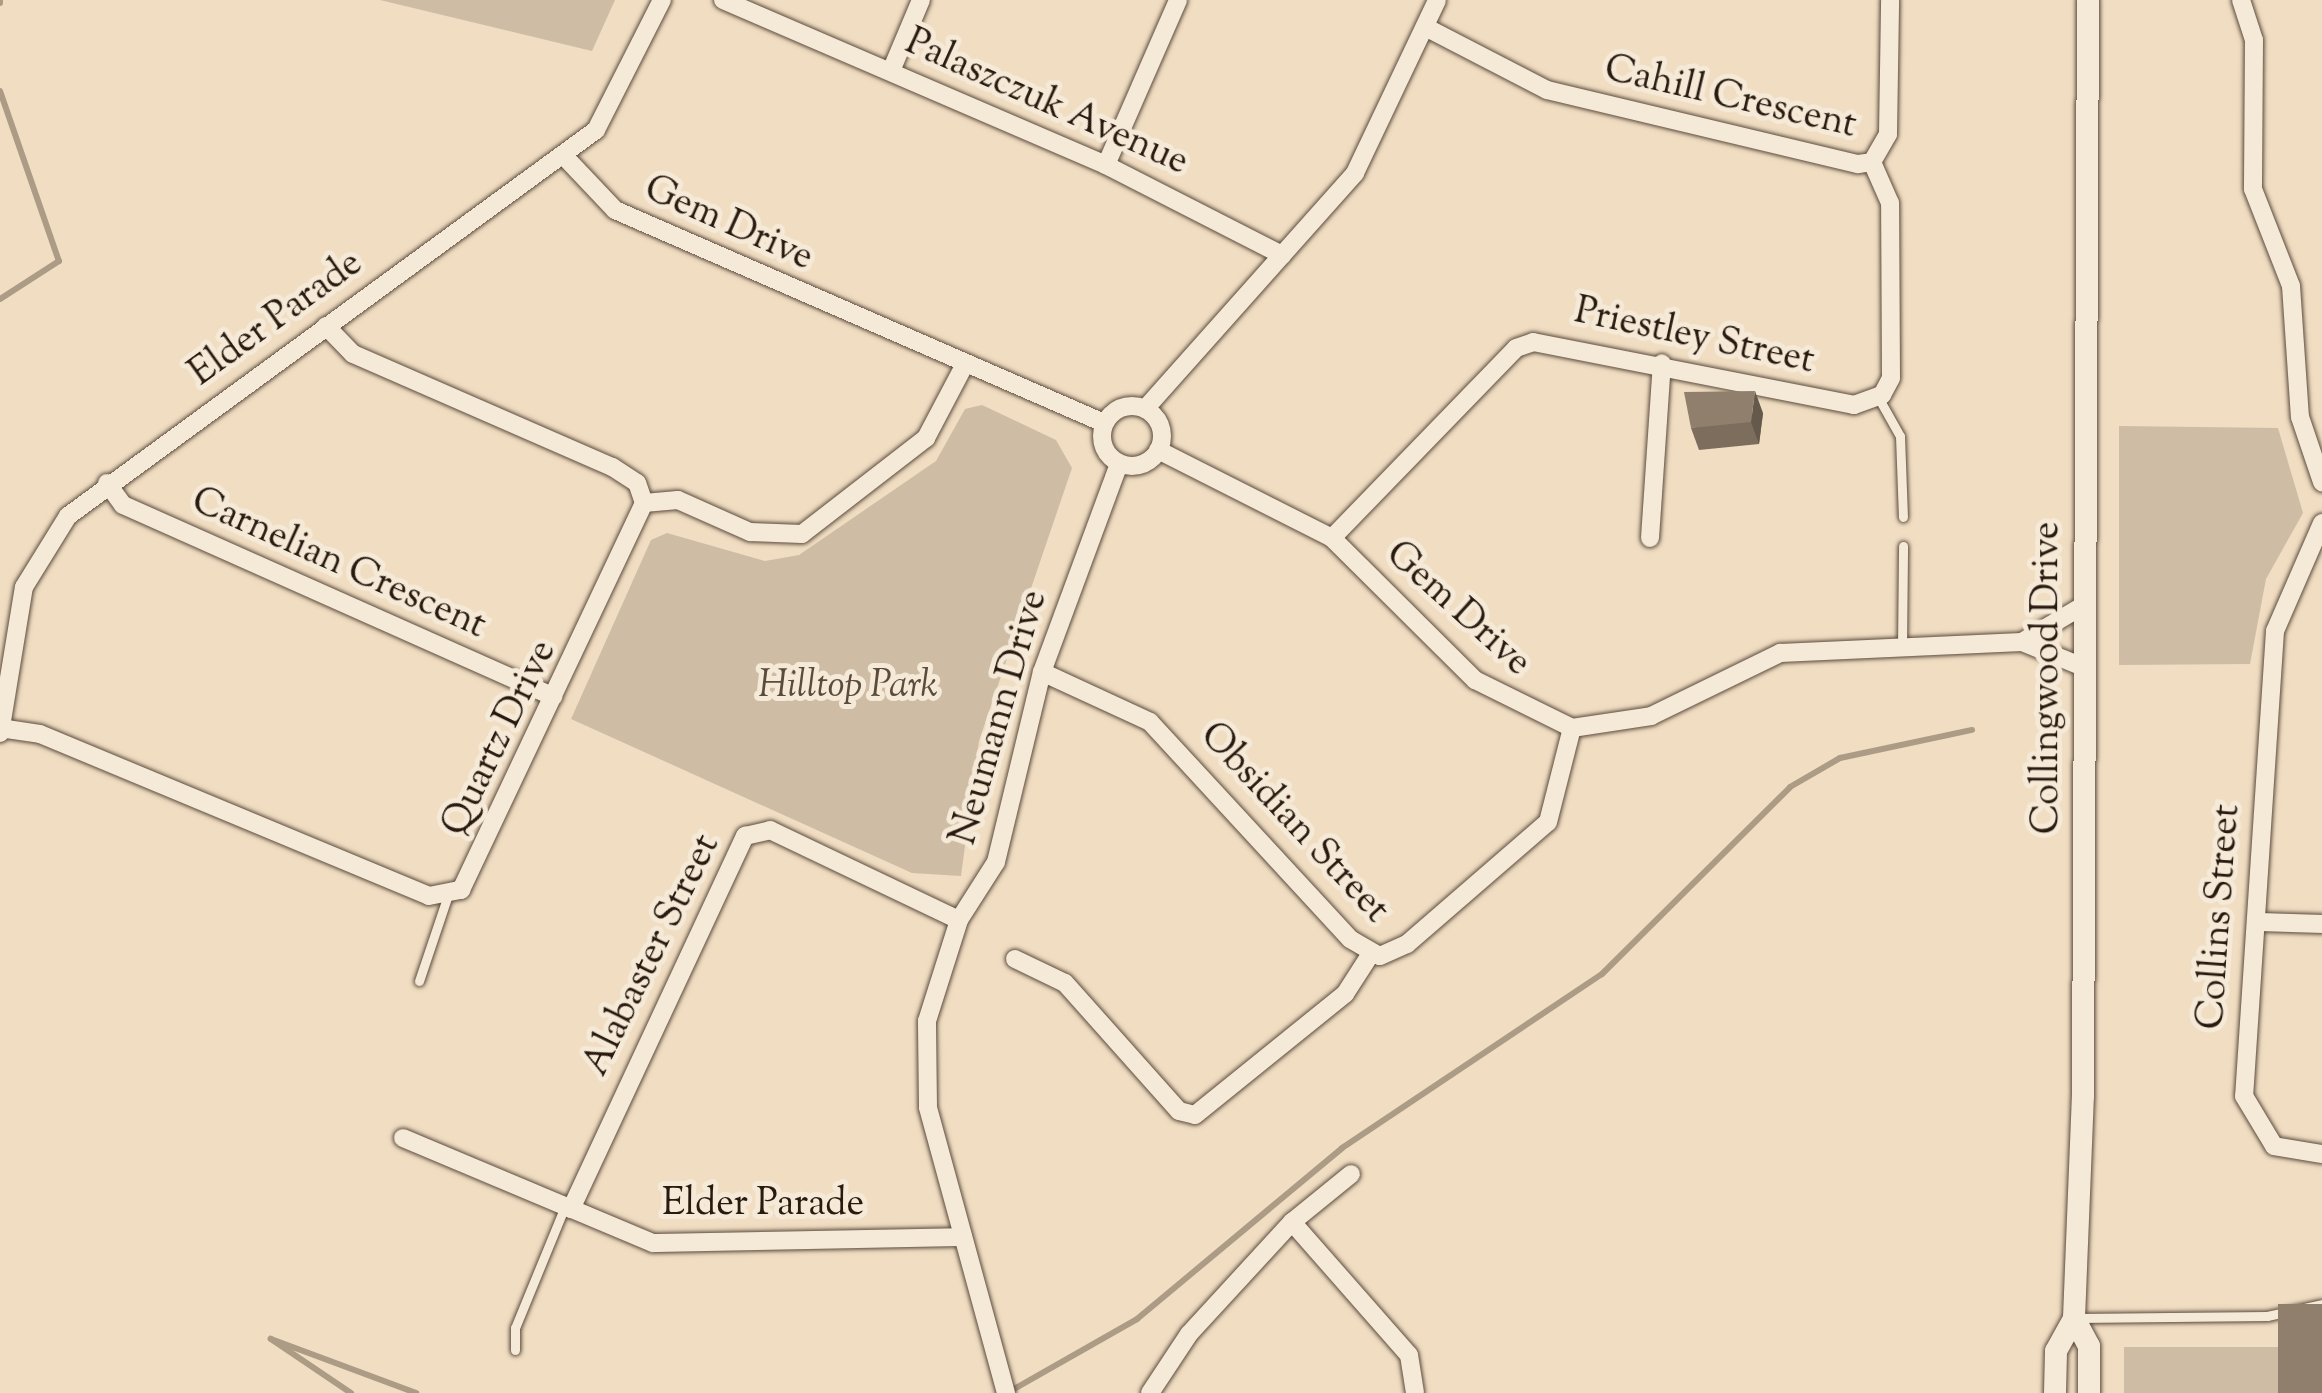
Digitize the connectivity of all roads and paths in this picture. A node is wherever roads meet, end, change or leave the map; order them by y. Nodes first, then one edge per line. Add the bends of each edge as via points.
1 (662, 0) edge
2 (723, 0) edge
3 (921, 0) edge
4 (1178, 0) edge
5 (1437, 0) edge
6 (1890, 0) edge
7 (2077, 0) edge
8 (2088, 0) edge
9 (2241, 0) edge
10 (1425, 26) junction
11 (2084, 38) junction
12 (891, 71) junction
13 (564, 156) junction
14 (1872, 162) junction
15 (1106, 166) junction
16 (1282, 255) junction
17 (326, 326) junction
18 (1662, 363) junction
19 (964, 366) junction
20 (1878, 396) junction
21 (1145, 409) junction
22 (1104, 423) junction
23 (1158, 450) junction
24 (1120, 464) junction
25 (2322, 482) edge
26 (107, 483) junction
27 (644, 502) junction
28 (1903, 516) dead end
29 (2322, 523) edge
30 (1332, 538) junction
31 (1650, 538) dead end
32 (1903, 546) dead end
33 (2084, 604) junction
34 (2022, 642) junction
35 (1902, 648) junction
36 (2083, 668) junction
37 (1042, 672) junction
38 (552, 696) junction
39 (1572, 728) junction
40 (0, 731) edge
41 (447, 898) junction
42 (959, 920) junction
43 (2261, 922) junction
44 (2322, 924) edge
45 (1370, 955) junction
46 (1015, 959) dead end
47 (419, 981) dead end
48 (403, 1138) dead end
49 (2322, 1154) edge
50 (1351, 1174) dead end
51 (568, 1207) junction
52 (1292, 1222) junction
53 (963, 1238) junction
54 (2322, 1304) edge
55 (2074, 1318) junction
56 (514, 1350) dead end
57 (1006, 1393) edge
58 (1150, 1393) edge
59 (1415, 1393) edge
60 (2054, 1393) edge
61 (2090, 1393) edge

1 - 13 street, Elder Parade via 615,102
2 - 12 street, Palaszczuk Avenue
3 - 12 street
4 - 15 street
5 - 10 street
6 - 14 street, Cahill Crescent via 1890,116
7 - 11 main road, Collingwood Drive
8 - 11 main road, Collingwood Drive
9 - 25 street via 2257,91 2253,189 2290,286 2300,416
10 - 14 street, Cahill Crescent via 1547,90 1843,164
10 - 16 street via 1355,172
11 - 33 main road, Collingwood Drive
12 - 15 street, Palaszczuk Avenue
13 - 17 street, Elder Parade
13 - 19 street, Gem Drive via 615,210
14 - 20 street via 1890,203 1891,378
15 - 16 street, Palaszczuk Avenue
16 - 21 street
17 - 26 street, Elder Parade
17 - 27 street via 354,354 612,467 637,484
18 - 20 street, Priestley Street via 1854,406
18 - 30 street, Priestley Street via 1553,341 1516,348
18 - 31 street
19 - 22 street, Gem Drive
19 - 27 street via 926,438 802,534 750,532 678,500
20 - 28 lane via 1900,436
21 - 22 street via 1117,410
21 - 23 street via 1161,430
22 - 24 street via 1105,451
23 - 24 street via 1139,466
23 - 30 street, Gem Drive
24 - 37 street, Neumann Drive
26 - 38 street, Carnelian Crescent via 123,505
26 - 40 street, Elder Parade via 68,516 24,587
27 - 38 street, Quartz Drive
29 - 43 street, Collins Street via 2276,631 2254,874
30 - 39 street, Gem Drive via 1475,680
32 - 35 lane
33 - 34 street
33 - 36 main road, Collingwood Drive
34 - 35 street
34 - 36 street
35 - 39 street via 1780,654 1651,716
36 - 55 main road, Collingwood Drive
37 - 42 street, Neumann Drive via 996,862
37 - 45 street, Obsidian Street via 1150,722
38 - 41 street, Quartz Drive via 471,874
39 - 45 street, Obsidian Street via 1548,822 1407,944
40 - 41 street via 40,734
41 - 47 lane
42 - 51 street, Alabaster Street via 770,830 745,836
42 - 53 street, Neumann Drive via 926,1021 928,1107
43 - 44 street
43 - 49 street, Collins Street via 2246,966 2244,1106 2274,1146
45 - 46 street via 1345,994 1194,1115 1179,1112 1065,983
48 - 51 street, Elder Parade
50 - 52 street
51 - 53 street, Elder Parade via 654,1243
51 - 56 lane via 515,1328
52 - 58 street via 1189,1334
52 - 59 street via 1409,1355
53 - 57 street, Neumann Drive
54 - 55 lane via 2268,1316
55 - 60 main road, Collingwood Drive via 2056,1351
55 - 61 main road, Collingwood Drive via 2089,1346

